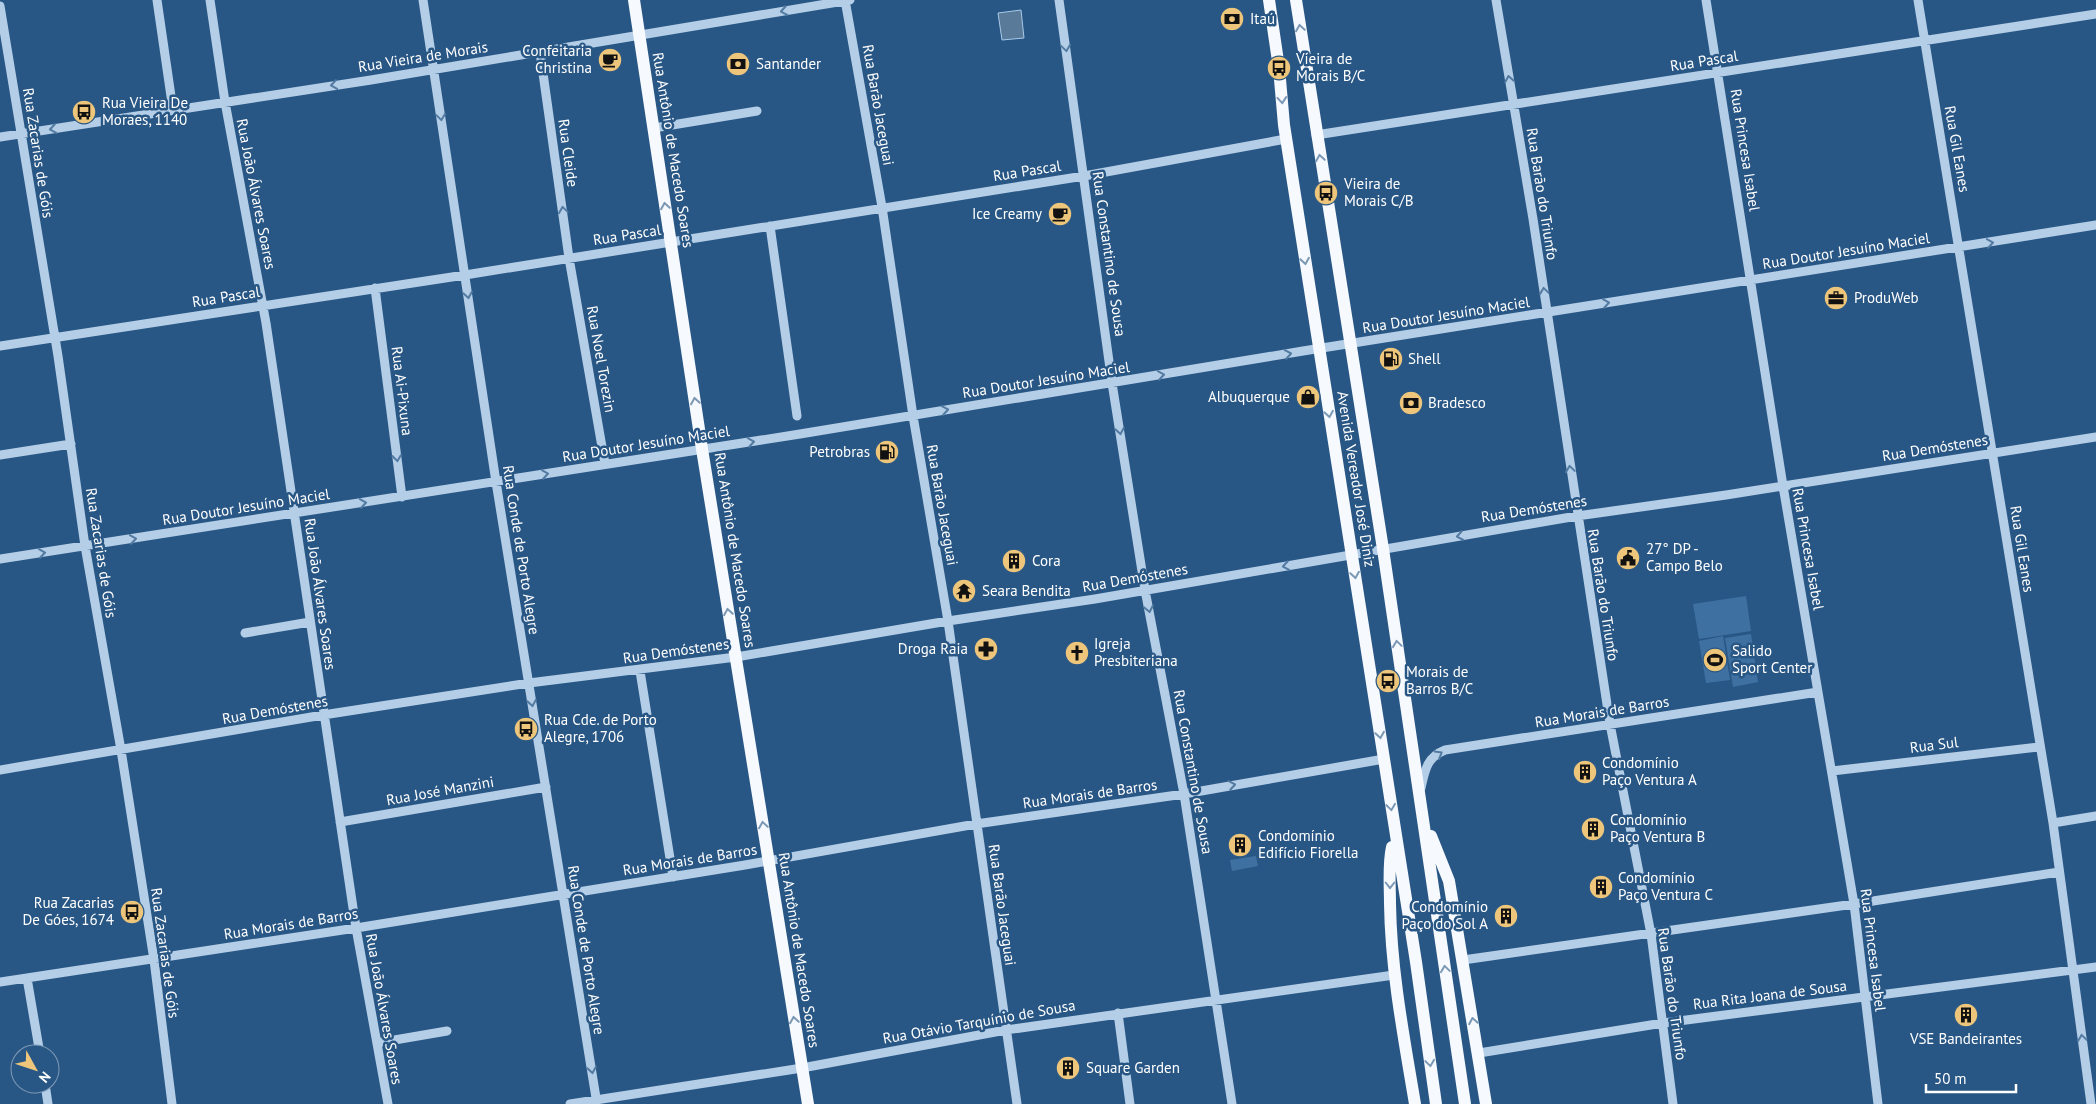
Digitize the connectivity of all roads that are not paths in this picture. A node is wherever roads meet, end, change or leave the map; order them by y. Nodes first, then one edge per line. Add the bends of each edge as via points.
1 (157, 0) edge
2 (210, 0) edge
3 (423, 0) edge
4 (634, 0) edge
5 (846, 0) edge
6 (850, 0) edge
7 (1059, 0) edge
8 (1269, 0) edge
9 (1296, 0) edge
10 (1496, 0) edge
11 (1706, 0) edge
12 (1918, 0) edge
13 (0, 6) edge
14 (2096, 14) edge
15 (640, 36) junction
16 (1924, 41) junction
17 (540, 52) junction
18 (434, 69) junction
19 (1718, 73) junction
20 (225, 102) junction
21 (1513, 104) junction
22 (173, 110) junction
23 (757, 111) dead end
24 (654, 128) junction
25 (21, 133) junction
26 (1316, 135) junction
27 (0, 137) edge
28 (1286, 140) junction
29 (1084, 176) junction
30 (882, 207) junction
31 (770, 226) junction
32 (2096, 226) edge
33 (671, 242) junction
34 (1959, 248) junction
35 (570, 258) junction
36 (465, 275) junction
37 (1752, 280) junction
38 (375, 288) junction
39 (263, 305) junction
40 (1547, 312) junction
41 (54, 338) junction
42 (1350, 344) junction
43 (0, 346) edge
44 (1318, 349) junction
45 (1112, 383) junction
46 (797, 416) dead end
47 (913, 416) junction
48 (2096, 437) edge
49 (71, 444) junction
50 (702, 449) junction
51 (1992, 453) junction
52 (0, 455) edge
53 (605, 464) junction
54 (496, 482) junction
55 (1783, 486) junction
56 (402, 497) junction
57 (294, 514) junction
58 (1577, 516) junction
59 (85, 546) junction
60 (1383, 549) junction
61 (1352, 554) junction
62 (0, 559) edge
63 (1145, 590) junction
64 (948, 621) junction
65 (310, 622) junction
66 (245, 633) dead end
67 (736, 657) junction
68 (640, 671) junction
69 (529, 683) junction
70 (1818, 692) junction
71 (323, 715) junction
72 (1610, 724) junction
73 (2039, 747) junction
74 (121, 750) junction
75 (1384, 759) junction
76 (0, 770) edge
77 (1832, 771) junction
78 (546, 787) junction
79 (1184, 794) junction
80 (1420, 796) junction
81 (1423, 815) junction
82 (2096, 816) edge
83 (340, 822) junction
84 (2053, 823) junction
85 (976, 824) junction
86 (1395, 837) junction
87 (768, 861) junction
88 (2059, 872) junction
89 (673, 877) junction
90 (563, 895) junction
91 (1854, 904) junction
92 (356, 928) junction
93 (1651, 934) junction
94 (154, 960) junction
95 (1463, 960) junction
96 (2096, 967) edge
97 (2072, 970) junction
98 (1394, 974) junction
99 (28, 978) junction
100 (0, 982) edge
101 (1866, 997) junction
102 (1217, 1000) junction
103 (1118, 1013) junction
104 (1663, 1023) junction
105 (1006, 1030) junction
106 (447, 1031) dead end
107 (377, 1043) junction
108 (38, 1044) edge
109 (1479, 1053) junction
110 (802, 1068) junction
111 (597, 1102) edge
112 (172, 1104) edge
113 (388, 1104) edge
114 (570, 1104) edge
115 (808, 1104) edge
116 (1017, 1104) edge
117 (1130, 1104) edge
118 (1232, 1104) edge
119 (1415, 1104) edge
120 (1436, 1104) edge
121 (1465, 1104) edge
122 (1486, 1104) edge
123 (1673, 1104) edge
124 (1878, 1104) edge
125 (2091, 1104) edge

1 - 22 street
2 - 20 street, Rua João Álvares Soares
3 - 18 street, Rua Conde de Porto Alegre
4 - 15 main road, Rua Antônio de Macedo Soares
5 - 6 street, Rua Vieira de Morais
5 -> 15 street, Rua Vieira de Morais
5 - 30 street, Rua Barão Jaceguai
7 -> 29 street, Rua Constantino de Sousa
8 -> 28 main road, Avenida Vereador José Diniz
26 -> 9 main road, Avenida Vereador José Diniz
21 -> 10 street, Rua Barão do Triunfo
11 - 19 street, Rua Princesa Isabel
12 - 16 street, Rua Gil Eanes
13 - 25 street, Rua Zacarias de Góis
14 - 16 street, Rua Pascal
15 - 17 street, Rua Vieira de Morais
15 - 24 main road, Rua Antônio de Macedo Soares
16 - 19 street, Rua Pascal
16 - 34 street, Rua Gil Eanes
17 - 18 street, Rua Vieira de Morais
35 -> 17 street, Rua Cleide
18 -> 20 street, Rua Vieira de Morais
18 -> 36 street, Rua Conde de Porto Alegre
19 - 21 street, Rua Pascal
19 - 37 street, Rua Princesa Isabel
20 - 22 street, Rua Vieira de Morais
20 - 39 street, Rua João Álvares Soares
21 - 26 street, Rua Pascal
40 -> 21 street, Rua Barão do Triunfo
22 -> 25 street, Rua Vieira de Morais
23 - 24 street
33 -> 24 main road, Rua Antônio de Macedo Soares
25 - 27 street, Rua Vieira de Morais
25 - 41 street, Rua Zacarias de Góis
42 -> 26 main road, Avenida Vereador José Diniz
28 - 29 street, Rua Pascal
28 -> 44 main road, Avenida Vereador José Diniz
29 - 30 street, Rua Pascal
29 - 45 street, Rua Constantino de Sousa
30 - 31 street, Rua Pascal
30 - 47 street, Rua Barão Jaceguai
31 - 33 street, Rua Pascal
31 - 46 street
34 -> 32 street, Rua Doutor Jesuíno Maciel
33 - 35 street, Rua Pascal
50 -> 33 main road, Rua Antônio de Macedo Soares
34 - 37 street, Rua Doutor Jesuíno Maciel
34 - 51 street, Rua Gil Eanes
35 - 36 street, Rua Pascal
35 - 53 street, Rua Noel Torezin
36 - 38 street, Rua Pascal
36 -> 54 street, Rua Conde de Porto Alegre
40 -> 37 street, Rua Doutor Jesuíno Maciel
37 - 55 street, Rua Princesa Isabel
38 - 39 street, Rua Pascal
38 -> 56 street, Rua Ai-Pixuna
39 - 41 street, Rua Pascal
39 - 57 street, Rua João Álvares Soares
40 - 42 street, Rua Doutor Jesuíno Maciel
58 -> 40 street, Rua Barão do Triunfo
41 - 43 street, Rua Pascal
41 - 49 street, Rua Zacarias de Góis
42 - 44 street, Rua Doutor Jesuíno Maciel
42 - 60 main road, Avenida Vereador José Diniz
45 -> 44 street, Rua Doutor Jesuíno Maciel
44 -> 61 main road, Avenida Vereador José Diniz
47 -> 45 street, Rua Doutor Jesuíno Maciel
45 -> 63 street, Rua Constantino de Sousa
50 -> 47 street, Rua Doutor Jesuíno Maciel
47 - 64 street, Rua Barão Jaceguai
48 - 51 street, Rua Demóstenes
49 - 52 street
49 - 59 street, Rua Zacarias de Góis
50 - 53 street, Rua Doutor Jesuíno Maciel
67 -> 50 main road, Rua Antônio de Macedo Soares
51 - 55 street, Rua Demóstenes
51 - 73 street, Rua Gil Eanes
54 -> 53 street, Rua Doutor Jesuíno Maciel
54 - 56 street, Rua Doutor Jesuíno Maciel
54 - 69 street, Rua Conde de Porto Alegre
55 - 58 street, Rua Demóstenes
55 - 70 street, Rua Princesa Isabel
57 -> 56 street, Rua Doutor Jesuíno Maciel
59 -> 57 street, Rua Doutor Jesuíno Maciel
57 - 65 street, Rua João Álvares Soares
58 -> 60 street, Rua Demóstenes
58 - 72 street, Rua Barão do Triunfo
62 -> 59 street, Rua Doutor Jesuíno Maciel
59 - 74 street, Rua Zacarias de Góis
60 - 61 street, Rua Demóstenes
80 -> 60 main road, Avenida Vereador José Diniz
61 -> 63 street, Rua Demóstenes
61 -> 75 main road, Avenida Vereador José Diniz
63 - 64 street, Rua Demóstenes
63 -> 79 street, Rua Constantino de Sousa
64 - 67 street, Rua Demóstenes
64 - 85 street, Rua Barão Jaceguai
65 - 66 street
65 - 71 street, Rua João Álvares Soares
67 - 68 street, Rua Demóstenes
87 -> 67 main road, Rua Antônio de Macedo Soares
68 - 69 street, Rua Demóstenes
68 - 89 street
69 - 71 street, Rua Demóstenes
69 -> 78 street, Rua Conde de Porto Alegre
70 - 72 street, Rua Morais de Barros
70 - 77 street, Rua Princesa Isabel
71 - 74 street, Rua Demóstenes
71 - 83 street, Rua João Álvares Soares
80 -> 72 street, Rua Morais de Barros via 1426,767 1436,753
72 - 93 street, Rua Barão do Triunfo
73 - 77 street, Rua Sul
73 - 84 street, Rua Gil Eanes
74 - 76 street, Rua Demóstenes
74 - 94 street, Rua Zacarias de Góis
79 -> 75 street, Rua Morais de Barros
75 -> 86 main road, Avenida Vereador José Diniz
77 - 91 street, Rua Princesa Isabel
78 - 83 street, Rua José Manzini
78 - 90 street, Rua Conde de Porto Alegre
79 - 85 street, Rua Morais de Barros
79 - 102 street, Rua Constantino de Sousa
80 - 81 main road, Avenida Vereador José Diniz
81 - 95 main road via 1449,881
121 -> 81 main road, Avenida Vereador José Diniz
82 - 84 street
83 - 92 street, Rua João Álvares Soares
84 - 88 street, Rua Gil Eanes
85 - 87 street, Rua Morais de Barros
85 - 105 street, Rua Barão Jaceguai
86 -> 98 main road via 1390,866
86 -> 120 main road, Avenida Vereador José Diniz
87 - 89 street, Rua Morais de Barros
110 -> 87 main road, Rua Antônio de Macedo Soares
88 - 91 street
88 - 97 street, Rua Gil Eanes
89 - 90 street, Rua Morais de Barros
90 - 92 street, Rua Morais de Barros
90 -> 111 street, Rua Conde de Porto Alegre
91 - 93 street
91 - 101 street, Rua Princesa Isabel
92 - 94 street, Rua Morais de Barros
92 - 107 street, Rua João Álvares Soares
93 - 95 street
93 - 104 street, Rua Barão do Triunfo
94 - 99 street, Rua Morais de Barros
94 - 112 street, Rua Zacarias de Góis
109 -> 95 main road
96 - 97 street, Rua Rita Joana de Sousa
97 - 101 street, Rua Rita Joana de Sousa
125 -> 97 street, Rua Gil Eanes
98 - 102 street, Rua Otávio Tarquínio de Sousa
98 - 119 main road
99 - 100 street, Rua Morais de Barros
99 - 108 street
101 - 104 street, Rua Rita Joana de Sousa
101 - 124 street, Rua Princesa Isabel
102 - 103 street, Rua Otávio Tarquínio de Sousa
102 - 118 street, Rua Constantino de Sousa
103 - 105 street, Rua Otávio Tarquínio de Sousa
103 - 117 street
104 - 109 street, Rua Rita Joana de Sousa
104 - 123 street, Rua Barão do Triunfo
105 - 110 street, Rua Otávio Tarquínio de Sousa
105 - 116 street, Rua Barão Jaceguai
106 - 107 street
107 - 113 street, Rua João Álvares Soares
109 - 122 main road
110 - 111 street, Rua Otávio Tarquínio de Sousa
110 - 115 main road, Rua Antônio de Macedo Soares
111 - 114 street, Rua Otávio Tarquínio de Sousa

